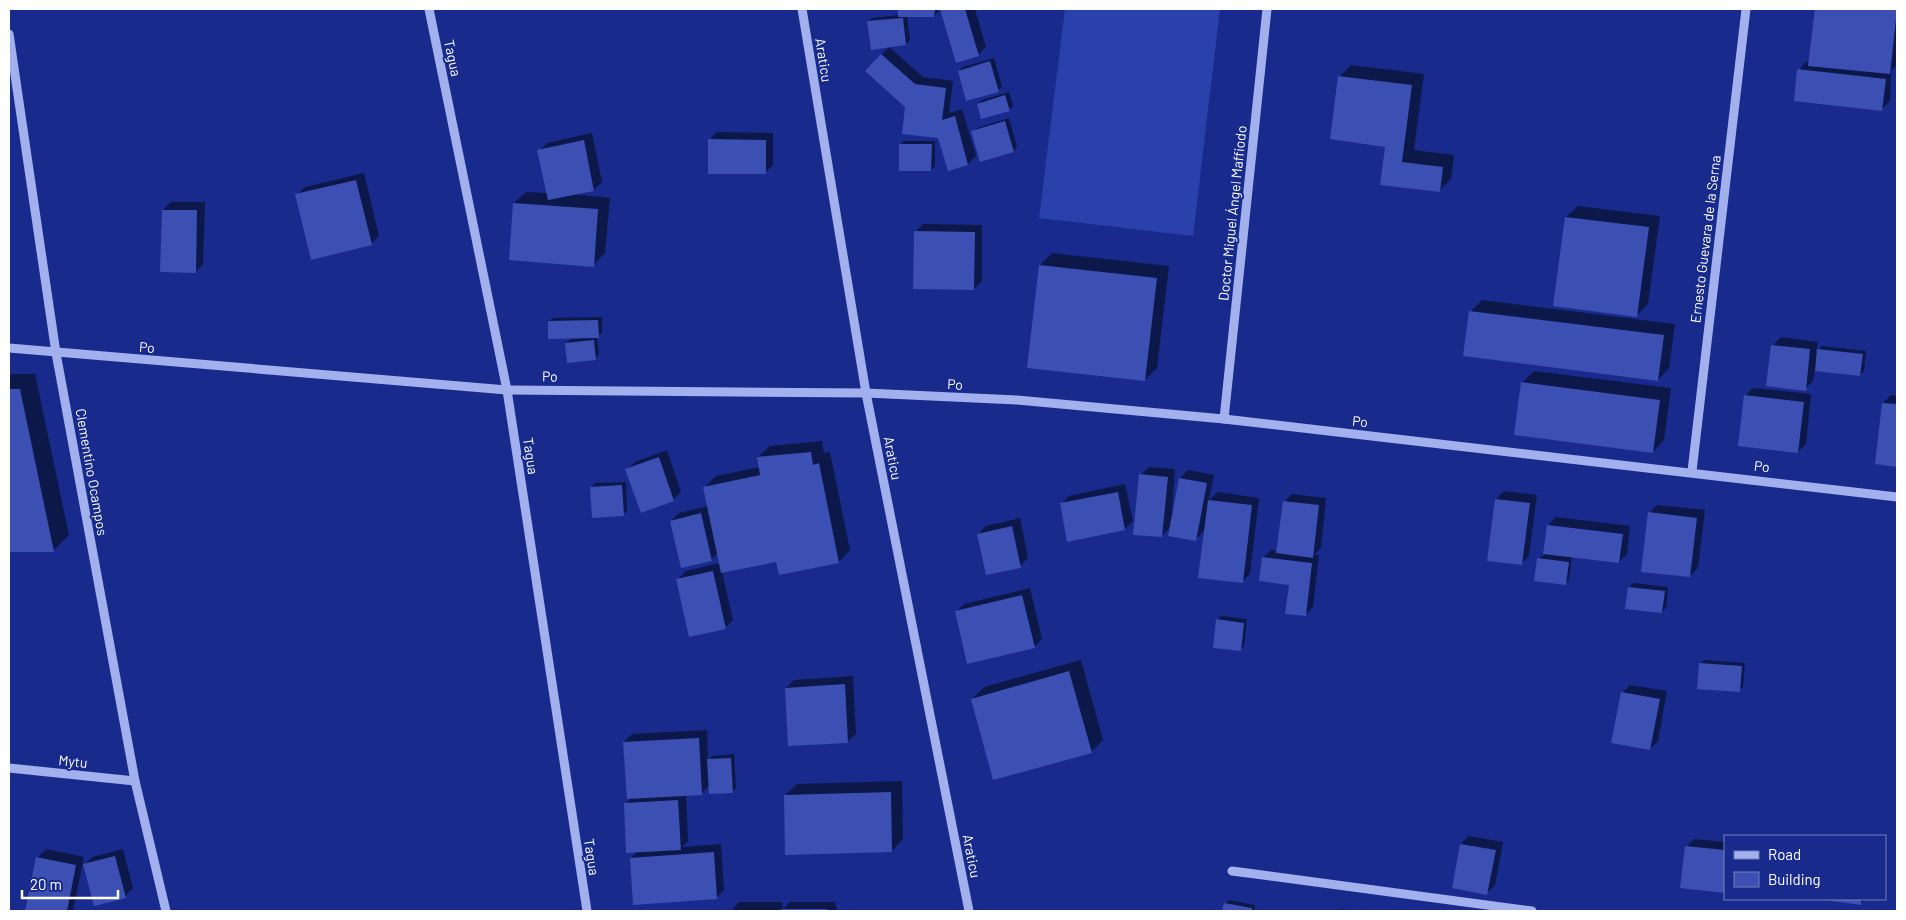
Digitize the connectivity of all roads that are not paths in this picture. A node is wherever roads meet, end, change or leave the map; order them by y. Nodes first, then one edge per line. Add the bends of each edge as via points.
1 (429, 9) edge
2 (802, 9) edge
3 (1267, 9) edge
4 (1746, 9) edge
5 (9, 34) edge
6 (9, 348) edge
7 (56, 353) junction
8 (507, 390) junction
9 (866, 393) junction
10 (1224, 419) junction
11 (1692, 472) junction
12 (1897, 497) edge
13 (9, 768) edge
14 (135, 781) junction
15 (1232, 871) dead end
16 (166, 911) edge
17 (587, 911) edge
18 (969, 911) edge
19 (1532, 911) edge

1 - 8 street, Tagua
2 - 9 street, Araticu
3 - 10 street, Doctor Miguel Ángel Maffiodo
4 - 11 street, Ernesto Guevara de la Serna
5 - 7 street, Clementino Ocampos
6 - 7 street, Po
7 - 8 street, Po
7 - 14 street, Clementino Ocampos
8 - 9 street, Po
8 - 17 street, Tagua
9 - 10 street, Po via 1016,400
9 - 18 street, Araticu
10 - 11 street, Po
11 - 12 street, Po
13 - 14 street, Mytu
14 - 16 street, Clementino Ocampos
15 - 19 street

